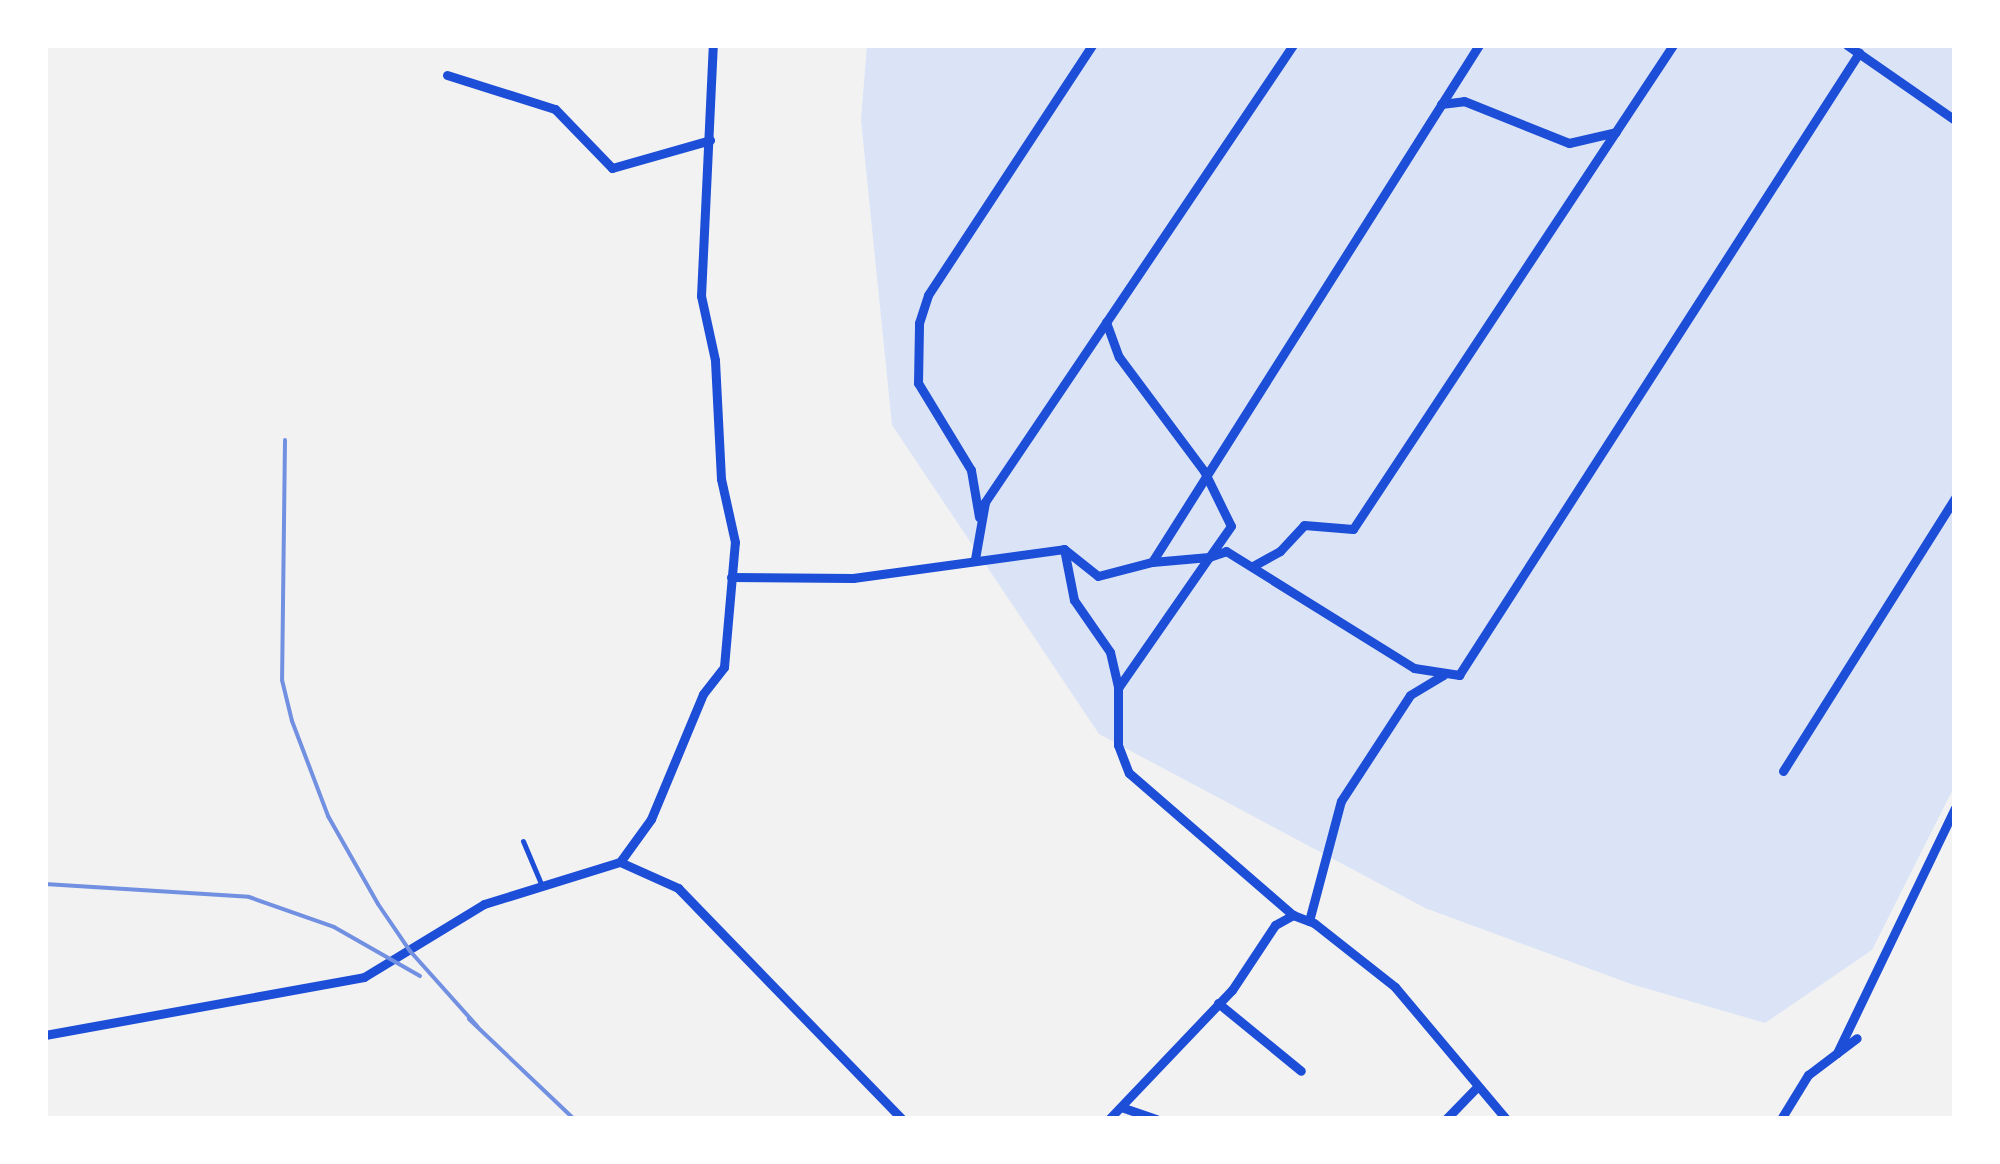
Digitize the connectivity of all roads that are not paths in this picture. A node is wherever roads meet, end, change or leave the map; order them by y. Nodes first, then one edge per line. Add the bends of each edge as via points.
1 (713, 45) edge
2 (1092, 45) edge
3 (1293, 45) edge
4 (1479, 45) edge
5 (1673, 45) edge
6 (1847, 45) edge
7 (1859, 53) junction
8 (447, 76) dead end
9 (1441, 104) junction
10 (1955, 120) edge
11 (1616, 132) junction
12 (710, 140) junction
13 (1106, 322) junction
14 (1204, 471) junction
15 (1955, 498) edge
16 (981, 524) junction
17 (1064, 549) junction
18 (1209, 556) junction
19 (975, 558) junction
20 (1152, 562) junction
21 (1254, 566) junction
22 (731, 577) junction
23 (1444, 675) junction
24 (1118, 688) junction
25 (1783, 771) dead end
26 (1955, 808) edge
27 (522, 841) dead end
28 (620, 862) junction
29 (542, 886) junction
30 (1294, 915) junction
31 (1309, 921) junction
32 (1218, 1002) junction
33 (45, 1035) edge
34 (1857, 1038) dead end
35 (1837, 1054) junction
36 (1301, 1071) dead end
37 (1475, 1089) junction
38 (1121, 1106) junction
39 (902, 1119) edge
40 (1108, 1119) edge
41 (1156, 1119) edge
42 (1446, 1119) edge
43 (1506, 1119) edge
44 (1781, 1119) edge

1 - 12 street
2 - 16 street via 928,294 919,323 918,383 970,470
3 - 13 street
4 - 9 street
5 - 11 street
6 - 7 street
7 - 10 street
7 - 23 street via 1459,675
8 - 12 street via 555,109 612,168
9 - 11 street via 1464,101 1569,143
9 - 14 street
11 - 21 street via 1353,529 1304,525
12 - 22 street via 701,296 715,360 721,479 734,542
13 - 14 street via 1119,358
13 - 16 street via 984,502
14 - 18 street via 1231,526
14 - 20 street
15 - 25 street
16 - 19 street
17 - 19 street
17 - 20 street via 1098,576
17 - 24 street via 1074,600 1110,652
18 - 20 street
18 - 21 street via 1226,551
18 - 24 street
19 - 22 street via 853,578
21 - 23 street via 1414,668
22 - 28 street via 724,667 702,694 650,819
23 - 31 street via 1410,695 1341,801
24 - 30 street via 1118,745 1129,772
26 - 35 street
27 - 29 lane
28 - 29 street
28 - 39 street via 678,888
29 - 33 street via 484,904 364,977
30 - 31 street
30 - 32 street via 1275,925
31 - 37 street via 1395,987
32 - 36 street
32 - 38 street
34 - 35 street
35 - 44 street via 1796,1088
37 - 42 street
37 - 43 street
38 - 40 street
38 - 41 street

